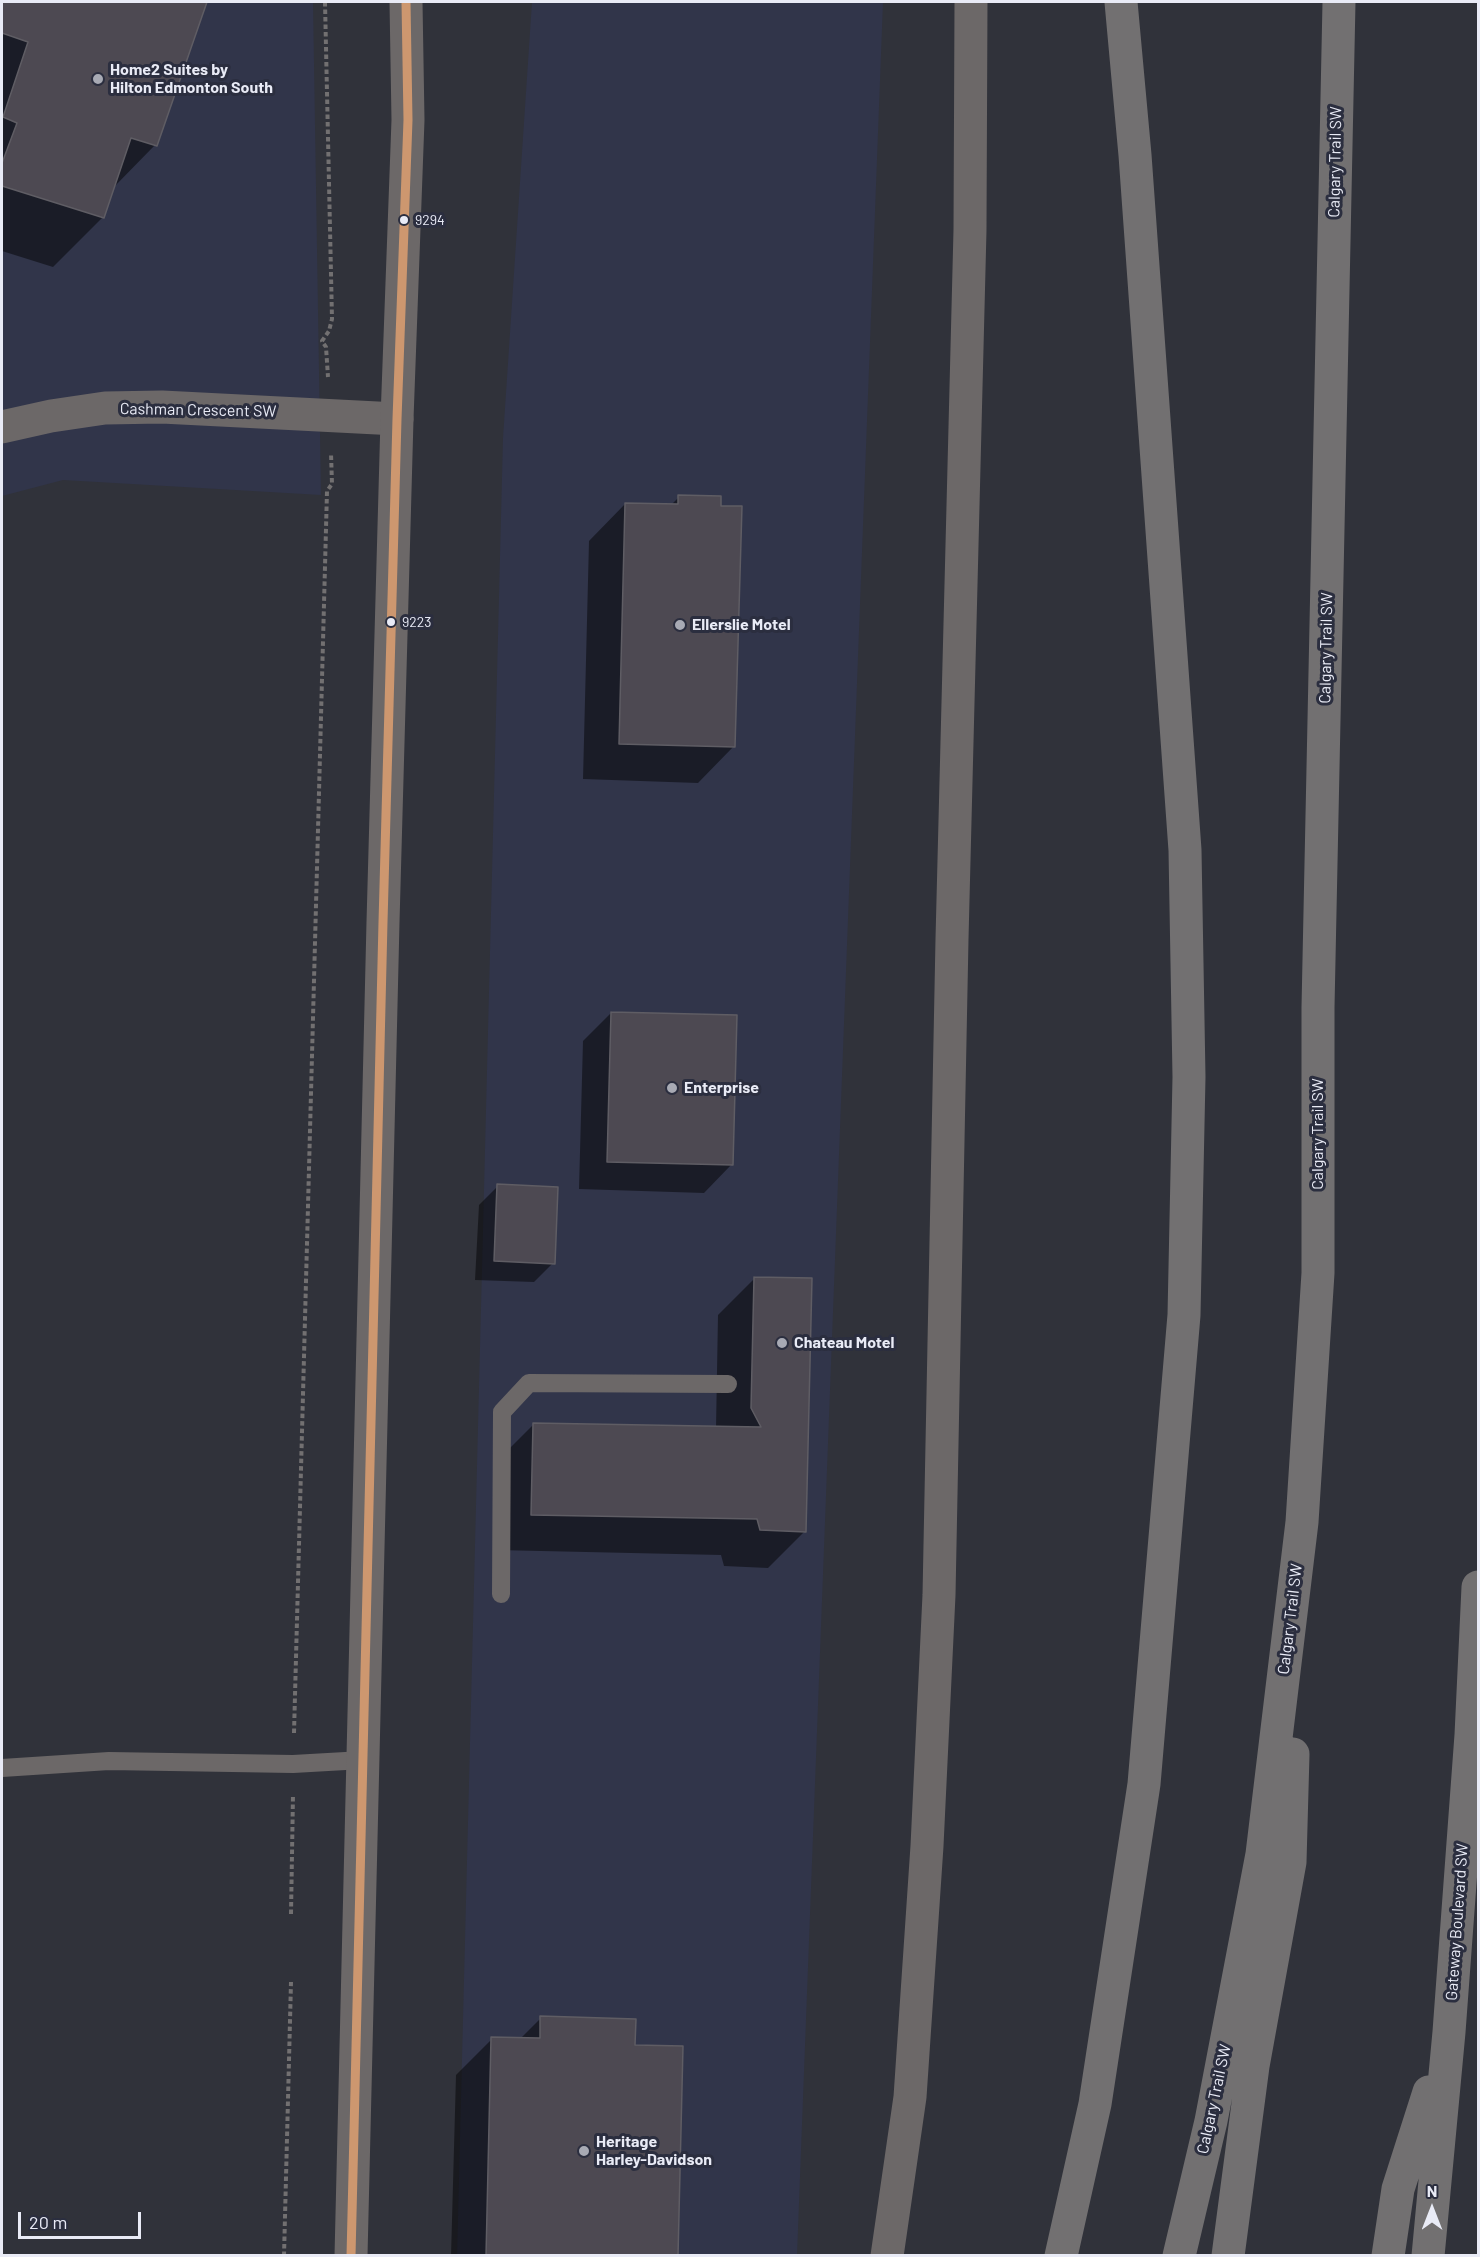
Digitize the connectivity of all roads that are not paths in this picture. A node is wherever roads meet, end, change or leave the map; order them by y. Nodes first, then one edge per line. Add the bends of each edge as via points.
1 (406, 2) edge
2 (971, 2) edge
3 (1121, 2) edge
4 (1339, 2) edge
5 (397, 419) junction
6 (2, 427) edge
7 (728, 1384) dead end
8 (1302, 1522) junction
9 (1479, 1587) edge
10 (501, 1594) dead end
11 (363, 1760) junction
12 (2, 1768) edge
13 (1449, 2032) junction
14 (351, 2256) edge
15 (887, 2256) edge
16 (1061, 2256) edge
17 (1179, 2256) edge
18 (1228, 2256) edge
19 (1388, 2256) edge
20 (1428, 2256) edge

1 - 5 street via 408,120
2 - 15 street via 970,230 939,1595 910,2097
3 - 16 highway via 1185,850 1190,1077 1184,1315 1144,1784 1095,2104
4 - 8 highway, Calgary Trail SW via 1319,995 1318,1274
5 - 6 street, Cashman Crescent SW via 162,407 105,408
5 - 11 street
7 - 10 lane via 529,1383 502,1412
8 - 17 highway, Calgary Trail SW via 1262,1854 1211,2121
8 - 18 highway via 1290,1862 1252,2066
9 - 13 highway, Gateway Boulevard SW
11 - 12 lane via 293,1764 109,1761
11 - 14 street
13 - 19 highway via 1398,2189
13 - 20 highway, Gateway Boulevard SW

